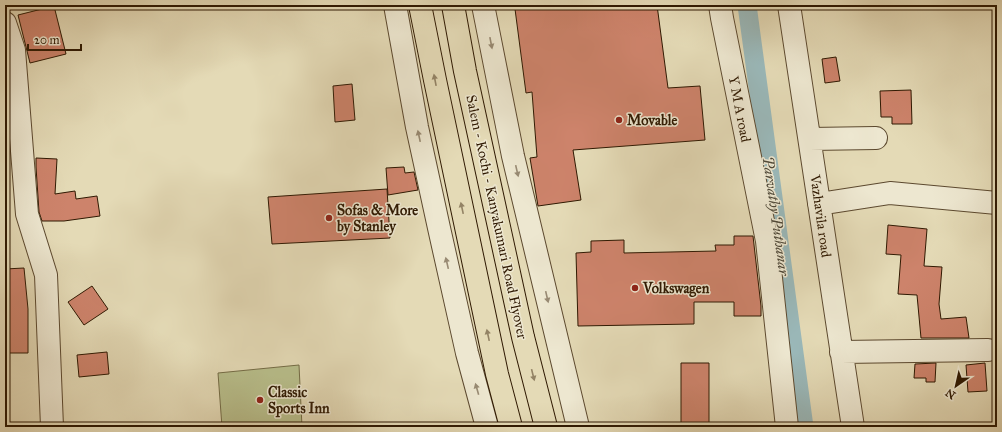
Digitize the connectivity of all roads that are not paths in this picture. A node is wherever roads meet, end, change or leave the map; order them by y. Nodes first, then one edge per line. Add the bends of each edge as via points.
1 (395, 5) edge
2 (420, 5) edge
3 (453, 5) edge
4 (488, 5) edge
5 (720, 5) edge
6 (789, 5) edge
7 (5, 23) edge
8 (876, 138) dead end
9 (810, 139) junction
10 (997, 203) edge
11 (819, 204) junction
12 (988, 350) dead end
13 (841, 352) junction
14 (52, 427) edge
15 (487, 427) edge
16 (511, 427) edge
17 (546, 427) edge
18 (578, 427) edge
19 (787, 427) edge
20 (853, 427) edge

15 -> 1 street via 467,353 417,128
16 -> 2 highway via 496,374
3 -> 17 highway, Salem - Kochi - Kanyakumari Road Flyover via 523,337
4 -> 18 street via 513,156
5 - 19 street, Y M A road via 767,241
6 - 9 street, Vazhavila road
7 - 14 street via 14,50 27,214 46,275
8 - 9 street
9 - 11 street, Vazhavila road
10 - 11 street via 890,193
11 - 13 street, Vazhavila road
12 - 13 street
13 - 20 street, Vazhavila road

